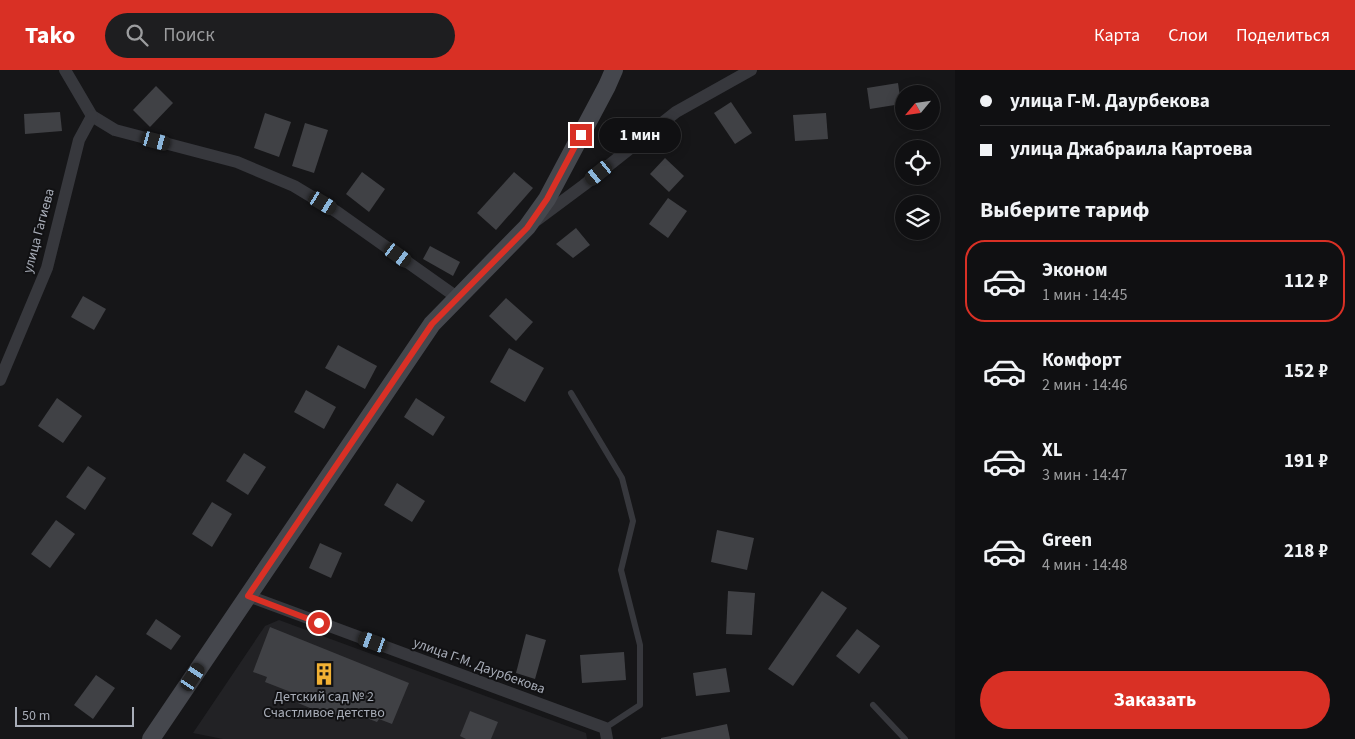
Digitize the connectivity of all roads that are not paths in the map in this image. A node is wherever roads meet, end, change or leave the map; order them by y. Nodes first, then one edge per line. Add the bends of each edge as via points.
1 (65, 70) edge
2 (614, 70) edge
3 (751, 70) edge
4 (92, 116) junction
5 (527, 228) junction
6 (458, 298) junction
7 (0, 380) edge
8 (571, 393) dead end
9 (248, 596) junction
10 (873, 705) dead end
11 (606, 734) edge
12 (151, 739) edge
13 (905, 739) edge

1 - 4 street
2 - 5 street via 547,199
3 - 5 street via 676,112
4 - 6 street via 114,130 237,162 294,186 337,212
4 - 7 street, улица Гагиева via 79,140 47,268
5 - 6 street
6 - 9 street via 432,324
8 - 11 lane via 622,478 633,521 622,570 640,645 640,705
9 - 11 street, улица Г-М. Даурбекова
9 - 12 street
10 - 13 lane

